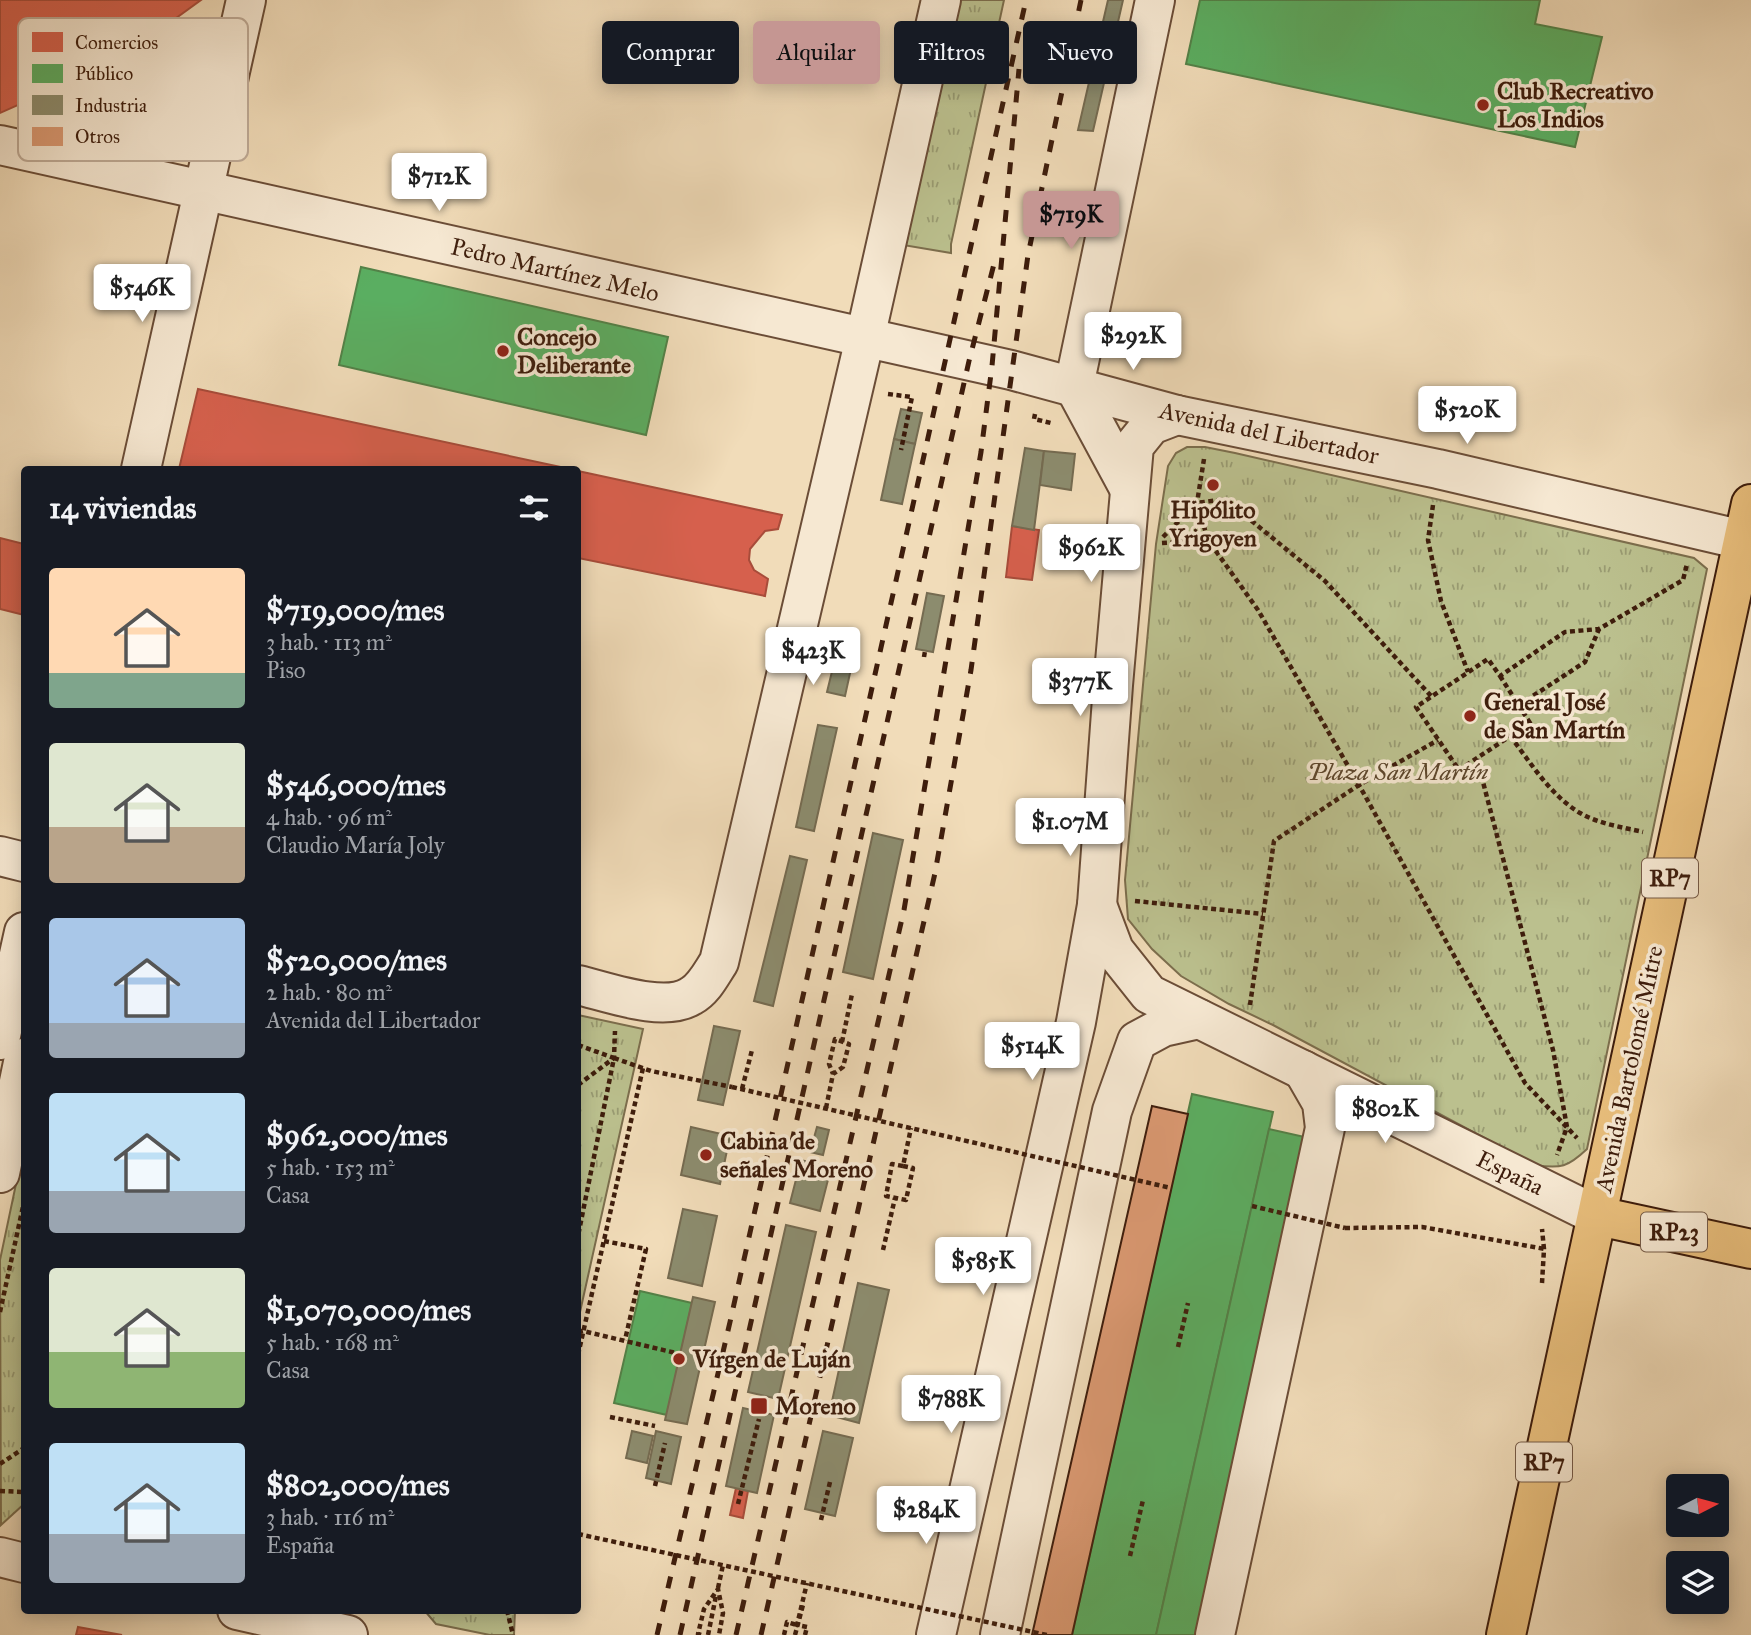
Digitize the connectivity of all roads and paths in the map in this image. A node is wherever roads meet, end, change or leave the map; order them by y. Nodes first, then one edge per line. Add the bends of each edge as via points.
1 (246, 0) edge
2 (940, 0) edge
3 (1155, 0) edge
4 (242, 18) edge
5 (0, 145) edge
6 (18, 149) edge
7 (70, 161) edge
8 (209, 161) edge
9 (202, 191) junction
10 (865, 338) junction
11 (1073, 386) junction
12 (848, 407) junction
13 (1193, 418) junction
14 (901, 450) dead end
15 (142, 466) edge
16 (1438, 470) junction
17 (1129, 488) junction
18 (1198, 503) junction
19 (1751, 503) edge
20 (1694, 528) junction
21 (1208, 540) dead end
22 (1747, 541) edge
23 (1156, 544) dead end
24 (1258, 610) dead end
25 (1599, 629) junction
26 (1468, 672) junction
27 (1500, 676) junction
28 (1432, 697) junction
29 (1519, 705) junction
30 (1510, 736) junction
31 (1438, 740) junction
32 (1477, 759) junction
33 (1359, 785) junction
34 (1679, 839) junction
35 (0, 856) edge
36 (21, 861) edge
37 (1098, 901) junction
38 (1263, 914) junction
39 (21, 946) edge
40 (581, 986) edge
41 (852, 994) dead end
42 (1199, 1019) junction
43 (616, 1025) dead end
44 (0, 1040) edge
45 (1241, 1040) junction
46 (842, 1042) junction
47 (581, 1046) edge
48 (752, 1050) dead end
49 (614, 1058) junction
50 (643, 1068) junction
51 (1303, 1070) junction
52 (21, 1072) edge
53 (834, 1074) junction
54 (581, 1083) edge
55 (742, 1089) junction
56 (826, 1108) junction
57 (1567, 1127) junction
58 (911, 1128) junction
59 (1022, 1148) dead end
60 (1611, 1154) junction
61 (1019, 1161) dead end
62 (903, 1166) junction
63 (0, 1174) edge
64 (1171, 1188) dead end
65 (1539, 1188) junction
66 (895, 1198) junction
67 (1252, 1206) dead end
68 (1598, 1216) junction
69 (21, 1221) edge
70 (581, 1221) edge
71 (604, 1241) junction
72 (1544, 1248) junction
73 (1751, 1249) edge
74 (883, 1250) dead end
75 (1585, 1270) junction
76 (1188, 1303) dead end
77 (0, 1312) edge
78 (581, 1327) edge
79 (581, 1331) edge
80 (625, 1340) junction
81 (1178, 1348) dead end
82 (680, 1354) dead end
83 (610, 1417) dead end
84 (759, 1419) dead end
85 (655, 1426) dead end
86 (665, 1443) dead end
87 (21, 1450) edge
88 (0, 1464) edge
89 (830, 1482) dead end
90 (655, 1486) dead end
91 (0, 1490) edge
92 (21, 1492) edge
93 (1143, 1500) dead end
94 (738, 1504) dead end
95 (821, 1520) dead end
96 (581, 1535) edge
97 (1130, 1556) dead end
98 (0, 1557) edge
99 (21, 1562) edge
100 (723, 1565) junction
101 (807, 1583) junction
102 (718, 1589) junction
103 (716, 1596) dead end
104 (803, 1605) dead end
105 (255, 1614) edge
106 (508, 1614) edge
107 (928, 1616) edge
108 (797, 1625) junction
109 (348, 1635) edge
110 (513, 1635) edge
111 (701, 1635) edge
112 (708, 1635) edge
113 (719, 1635) edge
114 (784, 1635) edge
115 (795, 1635) edge
116 (805, 1635) edge
117 (1000, 1635) edge
118 (1047, 1635) edge
119 (1215, 1635) edge
120 (1506, 1635) edge

1 - 4 street
2 - 10 street
3 - 11 street
5 - 6 street, Pedro Martínez Melo
7 - 9 street, Pedro Martínez Melo
8 - 9 street
9 - 10 street, Pedro Martínez Melo
9 - 15 street
10 - 11 street, Pedro Martínez Melo
10 - 12 street
11 - 13 street, Avenida del Libertador
11 - 17 street
12 - 14 path via 879,411 884,394 912,397
12 - 40 street via 719,962 691,996 669,1004
13 - 16 street, Avenida del Libertador
13 - 17 street via 1151,425 1134,446
13 - 18 path
16 - 20 street, Avenida del Libertador
16 - 26 path via 1428,540 1441,601
17 - 37 street
18 - 21 path
18 - 23 path
18 - 28 path via 1225,499 1325,581
19 - 22 main road, Avenida Bartolomé Mitre / RP7
20 - 22 street, Avenida del Libertador
20 - 25 path via 1683,580
22 - 34 main road, Avenida Bartolomé Mitre / RP7
24 - 33 path
25 - 27 path via 1565,632
25 - 29 path via 1585,662
26 - 27 path via 1488,659
26 - 28 path
27 - 29 path
28 - 31 path via 1416,706
29 - 30 path via 1530,723
30 - 32 path
30 - 34 path via 1556,794 1581,814
31 - 32 path via 1459,770
31 - 33 path
32 - 57 path via 1553,1050
33 - 38 path via 1274,841
33 - 57 path via 1525,1083
34 - 60 main road, Avenida Bartolomé Mitre / RP7
35 - 36 street
37 - 38 path
37 - 42 street, España via 1114,950 1149,994
37 - 107 street via 1076,1022
38 - 45 path
39 - 44 street
41 - 46 path
42 - 45 street, España
42 - 117 street via 1163,1027 1137,1041 1112,1111
43 - 49 path
45 - 51 street, España
46 - 53 path via 849,1044 843,1067
46 - 53 path via 835,1040 829,1064
47 - 49 path
48 - 55 path
49 - 50 path
49 - 54 path
49 - 70 path
50 - 55 path
50 - 71 path
51 - 65 street, España
51 - 119 street via 1322,1103 1325,1128
52 - 63 street
53 - 56 path
55 - 56 path, bridge
56 - 58 path, bridge
57 - 60 path via 1587,1149
57 - 65 path via 1553,1167
58 - 62 path
58 - 64 path, bridge
59 - 61 path
60 - 68 main road, Avenida Bartolomé Mitre / RP7
62 - 66 path via 892,1164 886,1196
62 - 66 path via 913,1168 906,1200
65 - 68 street, España
65 - 72 path
66 - 74 path
67 - 72 path, bridge via 1345,1228 1422,1227
68 - 73 main road, España / RP23
68 - 75 main road, Avenida Bartolomé Mitre / RP7
69 - 77 path
71 - 78 path
71 - 80 path via 646,1249
72 - 75 path
75 - 120 main road, Avenida Bartolomé Mitre / RP7
76 - 81 path
79 - 80 path
80 - 82 path
83 - 85 path
84 - 94 path
86 - 90 path
87 - 88 path
89 - 95 path
91 - 92 path
93 - 97 path
96 - 100 path, bridge
98 - 99 street
100 - 101 path, bridge
100 - 102 path
101 - 108 path, bridge
101 - 118 path, bridge
102 - 111 path via 704,1609
102 - 113 path via 723,1614
103 - 112 path
104 - 115 path
105 - 109 street
106 - 110 path
108 - 114 path via 787,1622
108 - 116 path, bridge via 807,1627

